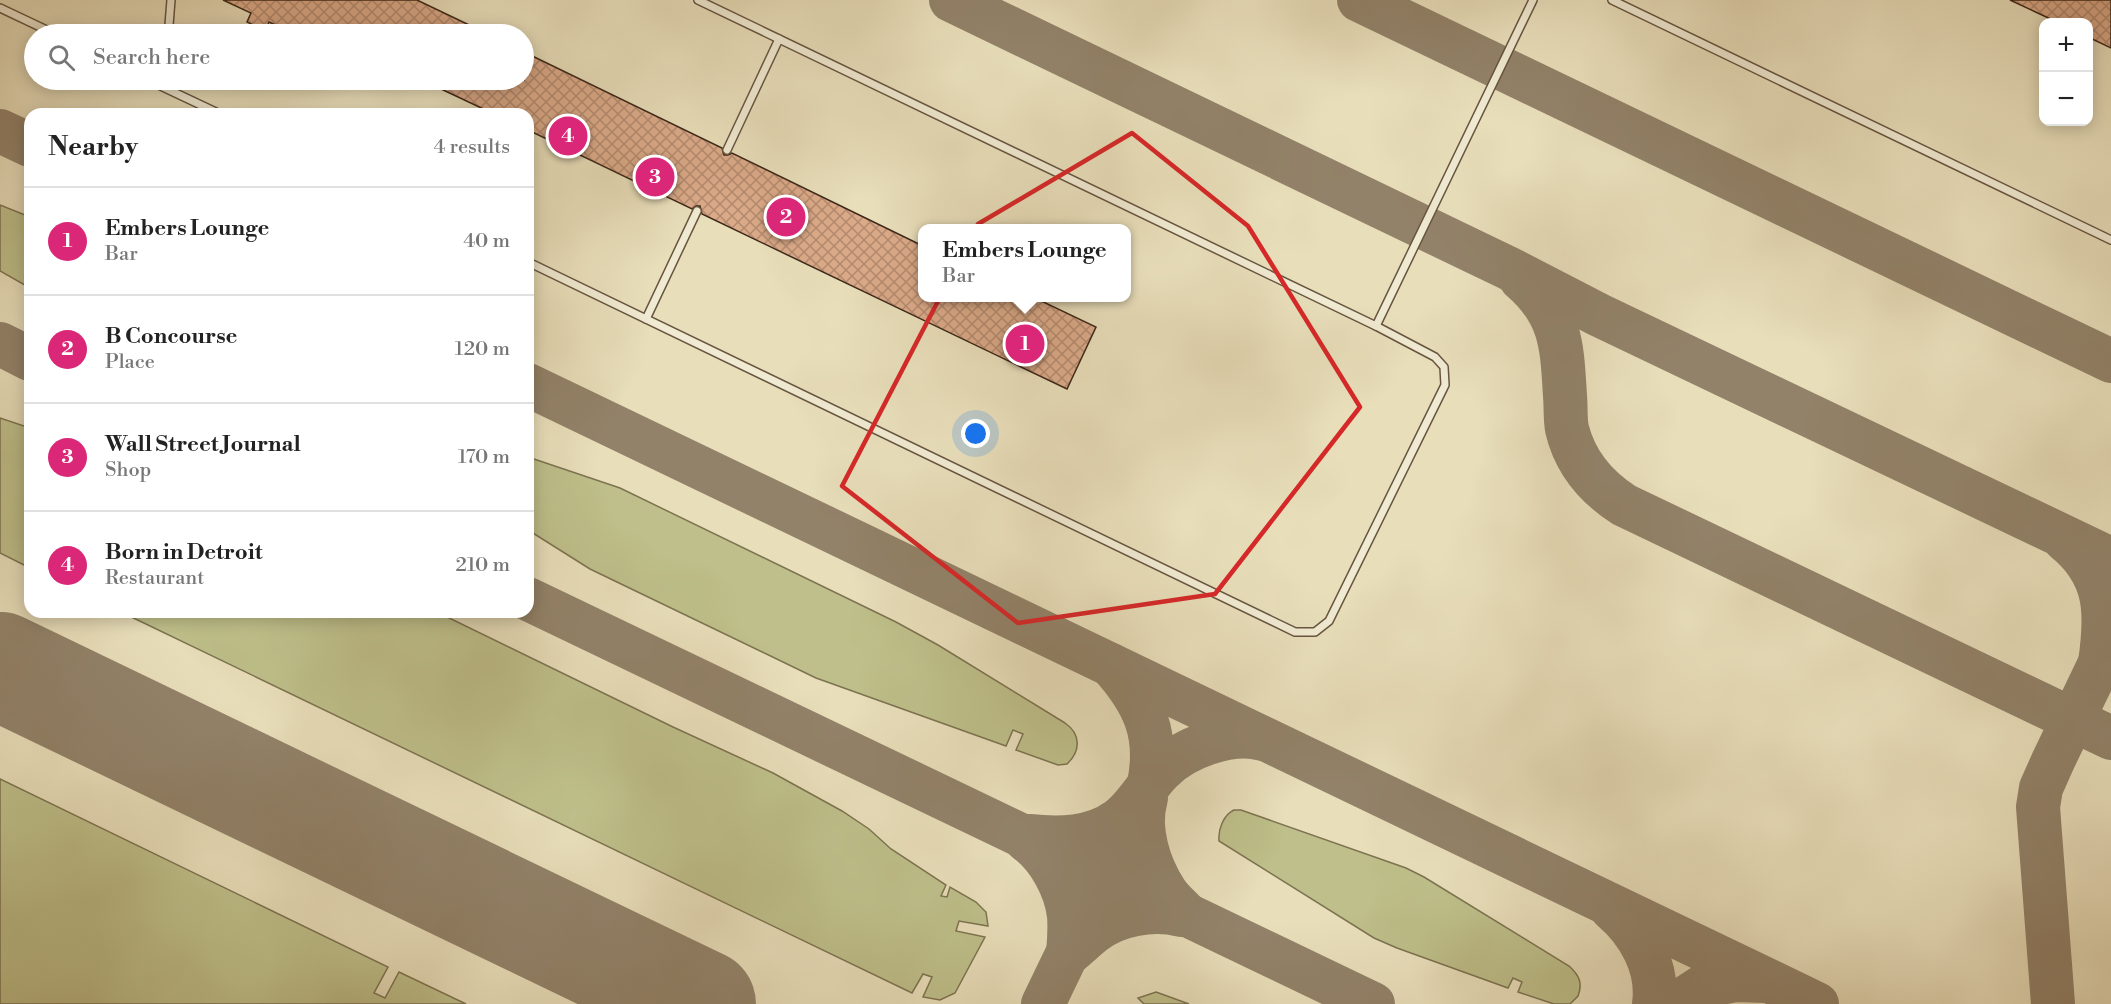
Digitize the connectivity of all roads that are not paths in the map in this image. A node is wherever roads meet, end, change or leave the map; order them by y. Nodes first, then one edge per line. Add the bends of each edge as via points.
1 (171, 0) edge
2 (698, 0) edge
3 (1533, 0) edge
4 (1612, 0) edge
5 (0, 8) edge
6 (34, 24) edge
7 (169, 24) edge
8 (779, 39) junction
9 (169, 90) edge
10 (207, 108) edge
11 (727, 150) dead end
12 (697, 211) dead end
13 (2111, 240) edge
14 (534, 265) edge
15 (646, 319) junction
16 (1376, 326) junction

1 - 7 lane
2 - 8 lane
3 - 16 lane
4 - 13 lane
5 - 6 lane
8 - 11 lane
8 - 16 lane
9 - 10 lane
12 - 15 lane
14 - 15 lane
15 - 16 lane via 1295,632 1306,633 1315,632 1329,621 1445,385 1444,367 1435,357

